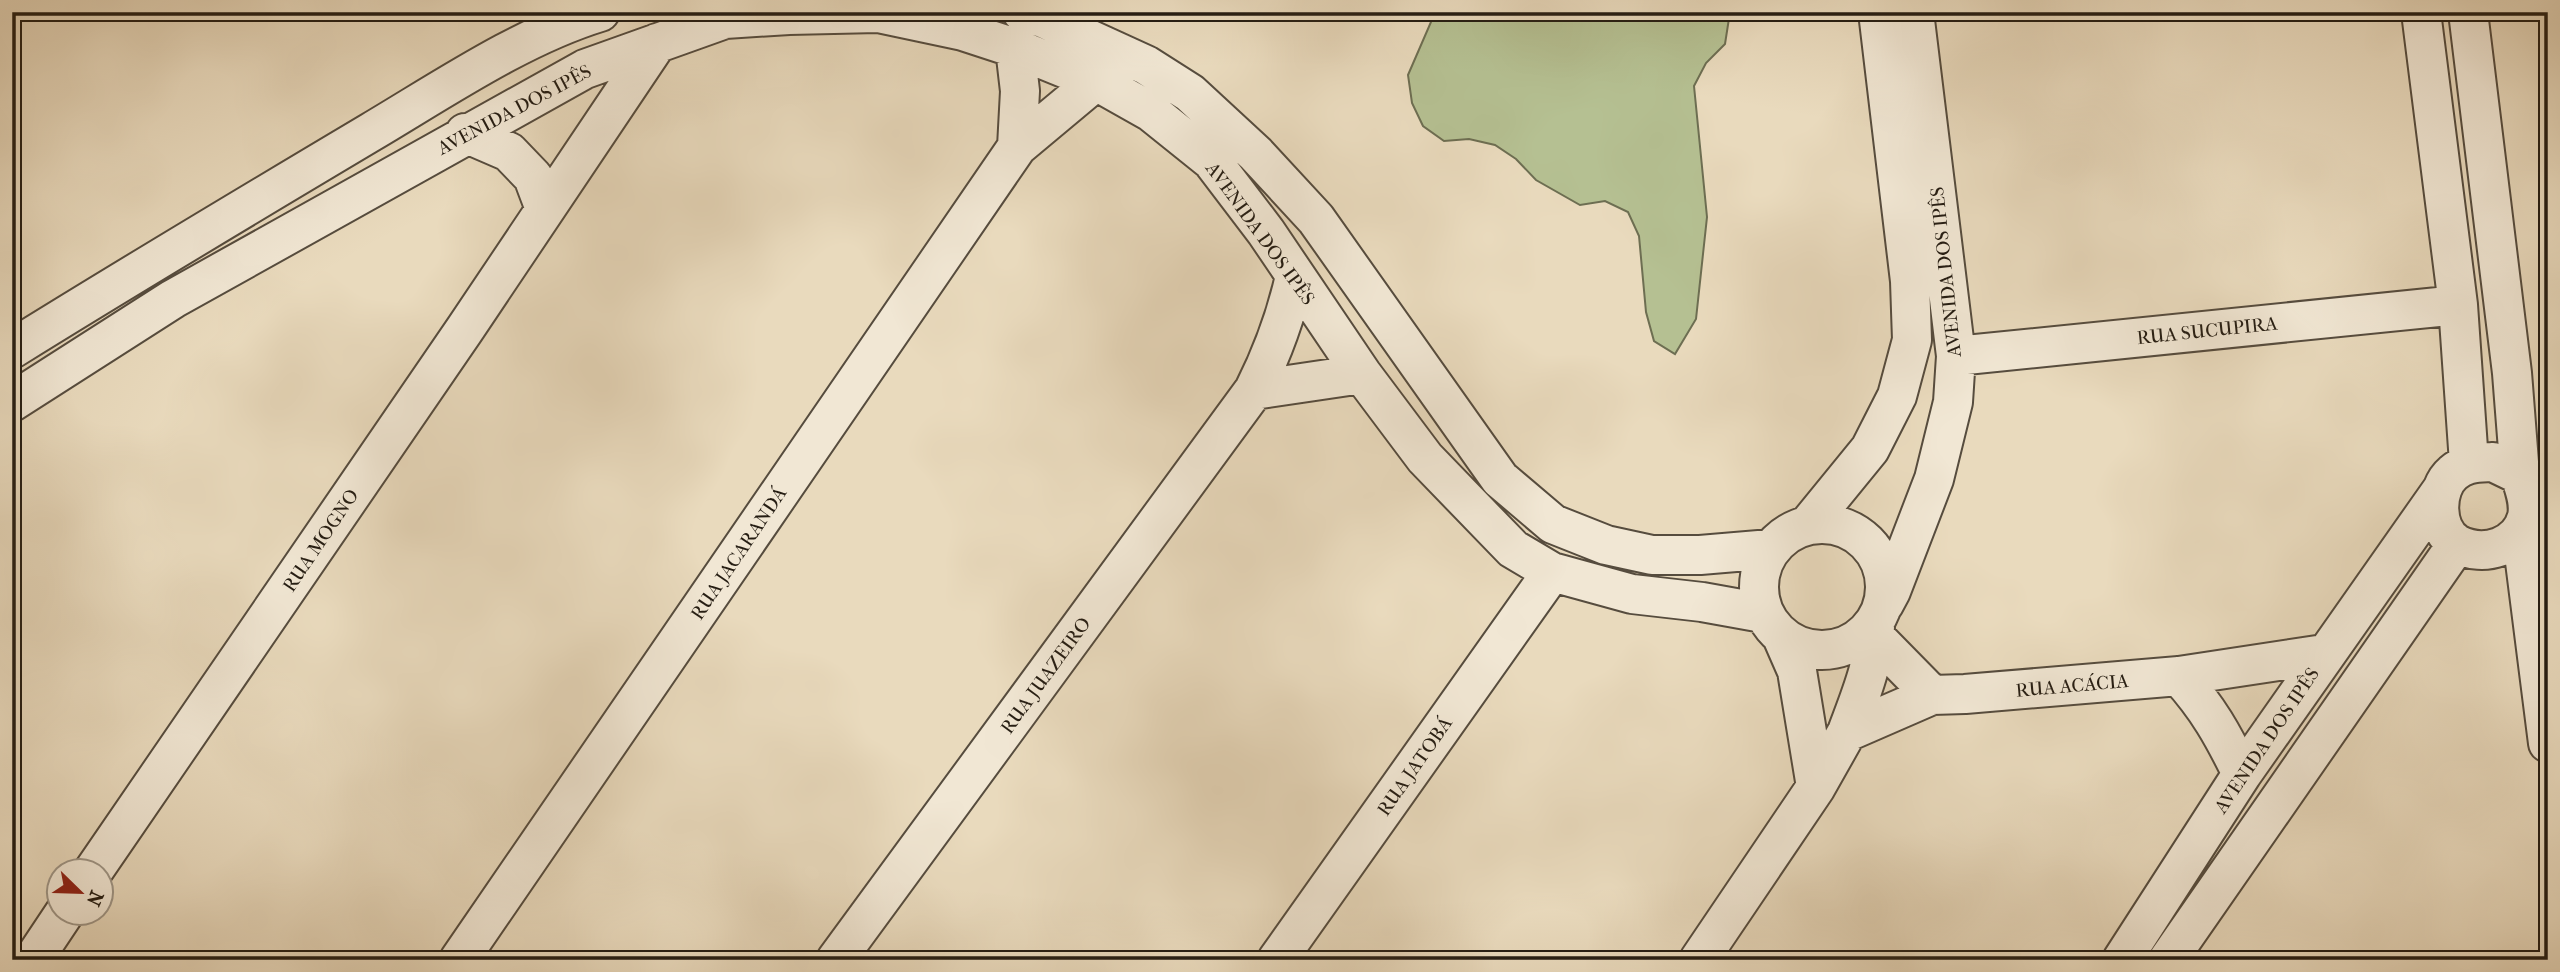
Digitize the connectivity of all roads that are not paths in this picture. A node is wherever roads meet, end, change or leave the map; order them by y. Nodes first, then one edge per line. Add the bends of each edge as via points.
1 (600, 12) edge
2 (1878, 12) edge
3 (1915, 12) edge
4 (2421, 12) edge
5 (2468, 12) edge
6 (1019, 30) edge
7 (657, 43) junction
8 (1096, 81) junction
9 (466, 134) junction
10 (1017, 147) junction
11 (545, 209) junction
12 (1294, 276) junction
13 (2458, 305) junction
14 (12, 349) edge
15 (1956, 356) junction
16 (1362, 374) junction
17 (1254, 390) junction
18 (12, 402) edge
19 (2469, 463) junction
20 (2521, 475) junction
21 (2441, 491) junction
22 (1808, 525) junction
23 (2521, 530) junction
24 (2457, 544) junction
25 (1771, 549) junction
26 (1552, 572) junction
27 (1878, 621) junction
28 (1773, 626) junction
29 (2324, 654) junction
30 (2179, 676) junction
31 (1949, 694) junction
32 (1847, 732) junction
33 (2548, 743) edge
34 (2242, 774) junction
35 (1816, 787) junction
36 (104, 856) edge
37 (56, 926) edge
38 (33, 960) edge
39 (459, 960) edge
40 (836, 960) edge
41 (1277, 960) edge
42 (1699, 960) edge
43 (2122, 960) edge
44 (2168, 960) edge

1 - 14 street via 500,56
2 - 22 street, AVENIDA DOS IPÊS via 1910,281 1912,340 1897,396 1870,449
3 - 15 street, AVENIDA DOS IPÊS
4 - 13 street
5 - 20 street
6 - 7 street, AVENIDA DOS IPÊS via 964,31 878,13 789,15 725,19
6 - 8 street, AVENIDA DOS IPÊS
6 - 10 street
6 - 25 street, AVENIDA DOS IPÊS via 1043,18 1146,65 1190,93 1256,154 1316,219 1500,479 1553,524 1606,545 1652,555
7 - 9 street, AVENIDA DOS IPÊS via 585,69
7 - 11 street, RUA MOGNO
8 - 10 street, RUA JACARANDÁ
8 - 12 street, AVENIDA DOS IPÊS via 1151,112 1212,161
9 - 11 street via 509,152 533,177
9 - 18 street, AVENIDA DOS IPÊS via 173,299
10 - 39 street, RUA JACARANDÁ
11 - 36 street, RUA MOGNO
12 - 16 street, AVENIDA DOS IPÊS
12 - 17 street, RUA JUAZEIRO via 1288,312
13 - 15 street, RUA SUCUPIRA
13 - 19 street
15 - 27 street, AVENIDA DOS IPÊS via 1953,402 1934,479
16 - 17 street
16 - 26 street, AVENIDA DOS IPÊS via 1425,458 1513,549
17 - 40 street, RUA JUAZEIRO
19 - 20 street via 2493,462
19 - 21 street, AVENIDA DOS IPÊS via 2452,473
20 - 23 street via 2528,501
21 - 24 street via 2439,514
21 - 29 street, AVENIDA DOS IPÊS
22 - 25 street via 1788,533
22 - 27 street via 1830,524 1851,530 1868,543 1880,561 1885,582
23 - 24 street via 2497,548 2483,551
23 - 33 street
24 - 44 street
25 - 28 street via 1760,569 1758,591
26 - 28 street, AVENIDA DOS IPÊS via 1632,594 1702,602
26 - 41 street, RUA JATOBÁ
27 - 28 street via 1857,640 1833,651 1807,650
27 - 31 street
27 - 32 street via 1867,677
28 - 35 street via 1797,671
29 - 30 street, RUA ACÁCIA
29 - 34 street, AVENIDA DOS IPÊS
30 - 31 street, RUA ACÁCIA
30 - 34 street via 2218,725
31 - 32 street, RUA ACÁCIA
32 - 35 street
34 - 43 street, AVENIDA DOS IPÊS
35 - 42 street
37 - 38 street

